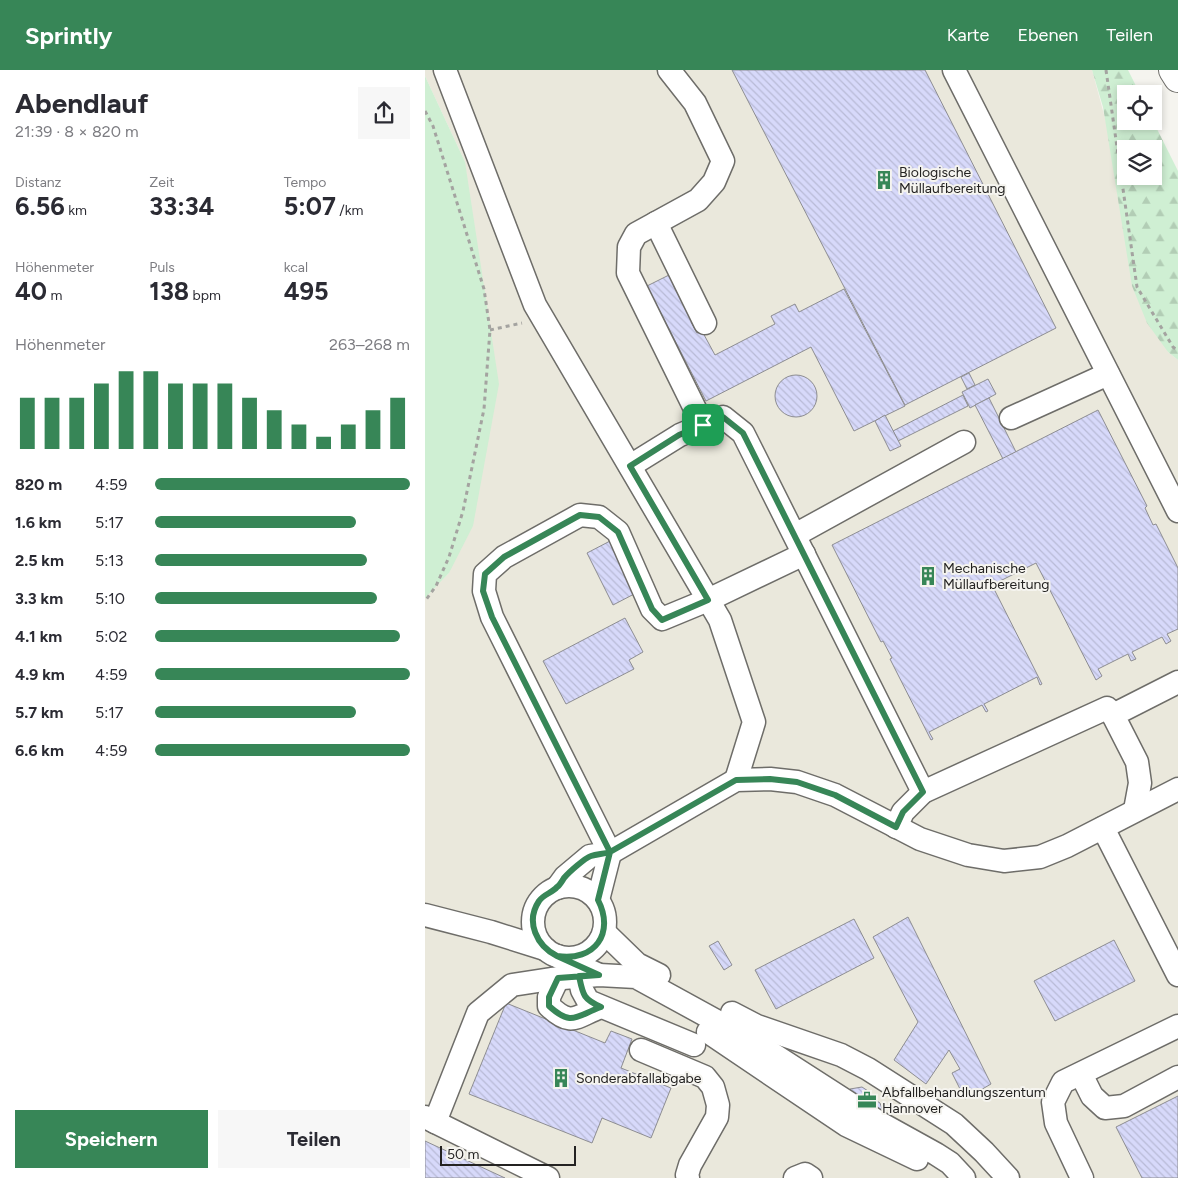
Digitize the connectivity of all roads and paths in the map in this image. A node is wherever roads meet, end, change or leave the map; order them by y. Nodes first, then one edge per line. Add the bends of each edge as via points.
1 (445, 70) edge
2 (669, 70) edge
3 (954, 70) edge
4 (1107, 70) edge
5 (1173, 70) edge
6 (1178, 78) edge
7 (425, 111) edge
8 (656, 223) junction
9 (545, 322) junction
10 (705, 323) dead end
11 (490, 330) junction
12 (1178, 351) edge
13 (1108, 374) junction
14 (1011, 418) dead end
15 (703, 425) junction
16 (964, 442) dead end
17 (630, 466) junction
18 (1178, 511) edge
19 (799, 544) junction
20 (708, 600) junction
21 (425, 601) edge
22 (1178, 682) edge
23 (1113, 715) junction
24 (736, 780) junction
25 (1178, 789) edge
26 (923, 792) junction
27 (1135, 810) junction
28 (896, 827) junction
29 (1103, 828) junction
30 (610, 852) junction
31 (557, 888) junction
32 (598, 900) junction
33 (535, 912) junction
34 (425, 915) edge
35 (491, 932) junction
36 (604, 932) junction
37 (551, 952) junction
38 (1173, 952) edge
39 (1178, 975) edge
40 (579, 977) junction
41 (601, 1007) junction
42 (1178, 1026) edge
43 (694, 1045) dead end
44 (641, 1050) dead end
45 (1081, 1074) junction
46 (1178, 1077) edge
47 (430, 1120) edge
48 (687, 1176) edge
49 (548, 1178) edge
50 (795, 1178) edge
51 (811, 1178) edge
52 (955, 1178) edge
53 (964, 1178) edge
54 (1008, 1178) edge
55 (1082, 1178) edge

1 - 9 lane via 535,305
2 - 8 lane via 695,103 723,161 714,182 698,200
3 - 13 lane
4 - 12 path via 1137,287
5 - 6 highway
7 - 11 path via 433,126 484,288
8 - 10 lane
8 - 15 lane via 636,234 629,246 628,273
9 - 11 path
9 - 17 lane
11 - 21 path via 484,410 463,511 449,557
13 - 14 lane
13 - 18 lane
15 - 17 lane via 679,435
15 - 19 lane via 723,417 743,433
16 - 19 lane
17 - 20 lane
19 - 20 lane
19 - 26 lane
20 - 24 lane via 720,620 754,722
20 - 30 lane via 662,620 652,609 618,532 599,517 580,515 504,557 485,574 483,591 492,617
22 - 23 lane
23 - 26 lane via 1107,708 1087,716
23 - 27 lane via 1137,762 1139,783
24 - 28 lane via 797,782 835,795
24 - 30 lane
25 - 27 lane
26 - 28 lane via 903,812
27 - 29 lane
28 - 29 lane via 919,839 968,855 1004,861 1040,857
29 - 38 lane
30 - 31 lane via 590,856
30 - 32 lane
31 - 32 lane via 579,887
31 - 33 lane via 539,901
32 - 36 lane via 605,920
33 - 35 lane
33 - 37 lane via 535,932
34 - 35 lane
35 - 37 lane
36 - 37 lane via 591,950 580,956 569,958
36 - 54 lane via 637,964 757,1026 857,1062 954,1124
37 - 40 lane
38 - 39 lane
40 - 41 lane via 588,1001
40 - 41 lane via 549,997 549,1006 569,1019
40 - 47 lane via 512,985 478,1013
40 - 52 lane via 714,1035 846,1125
40 - 53 lane via 637,977 751,1040 880,1123 950,1163
41 - 43 lane
42 - 45 lane
44 - 48 lane via 705,1077 713,1087 718,1105 717,1117
45 - 46 lane via 1092,1096 1105,1108 1124,1106
45 - 55 lane via 1063,1082 1053,1102 1056,1124
47 - 49 lane
50 - 51 lane via 805,1174

